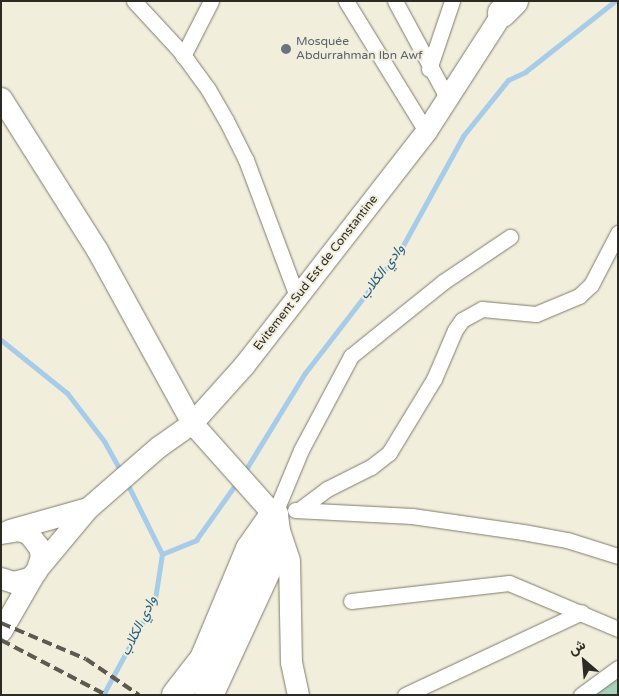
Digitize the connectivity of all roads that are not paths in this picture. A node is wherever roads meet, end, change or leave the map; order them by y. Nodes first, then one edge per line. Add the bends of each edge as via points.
1 (134, 1) edge
2 (211, 1) edge
3 (346, 1) edge
4 (395, 1) edge
5 (452, 1) edge
6 (507, 5) edge
7 (183, 56) junction
8 (429, 69) junction
9 (447, 97) junction
10 (1, 98) edge
11 (426, 131) junction
12 (618, 233) edge
13 (510, 238) dead end
14 (298, 299) junction
15 (192, 423) junction
16 (88, 508) junction
17 (287, 512) junction
18 (4, 530) edge
19 (618, 556) edge
20 (36, 570) junction
21 (1, 578) edge
22 (351, 601) dead end
23 (582, 612) junction
24 (618, 629) edge
25 (1, 630) edge
26 (618, 668) edge
27 (176, 695) edge
28 (209, 695) edge
29 (298, 695) edge
30 (405, 695) edge
31 (581, 695) edge

1 - 7 street
2 - 7 street
3 - 11 street
4 - 8 street
5 - 8 street
6 - 9 main road, Evitement Sud Est de Constantine
7 - 14 street via 208,88 246,160
8 - 9 street
9 - 11 main road, Evitement Sud Est de Constantine
10 - 15 main road via 97,250
11 - 14 main road, Evitement Sud Est de Constantine
12 - 17 street via 591,285 572,300 536,314 482,309 462,320 454,330 434,380 389,453 371,468
13 - 17 street via 443,282 351,356 301,450
14 - 15 main road, Evitement Sud Est de Constantine
15 - 16 main road, Evitement Sud Est de Constantine
15 - 17 main road via 255,490
16 - 18 main road
16 - 20 main road, Evitement Sud Est de Constantine
17 - 19 street via 412,516 567,540
17 - 27 highway via 250,549 204,659
17 - 28 highway via 272,561
17 - 29 main road via 291,662
18 - 20 main road via 18,530 34,539 41,556
20 - 21 main road via 21,581
20 - 25 main road, Evitement Sud Est de Constantine
22 - 23 street via 498,582 519,586
23 - 24 street
23 - 30 street
26 - 31 street

